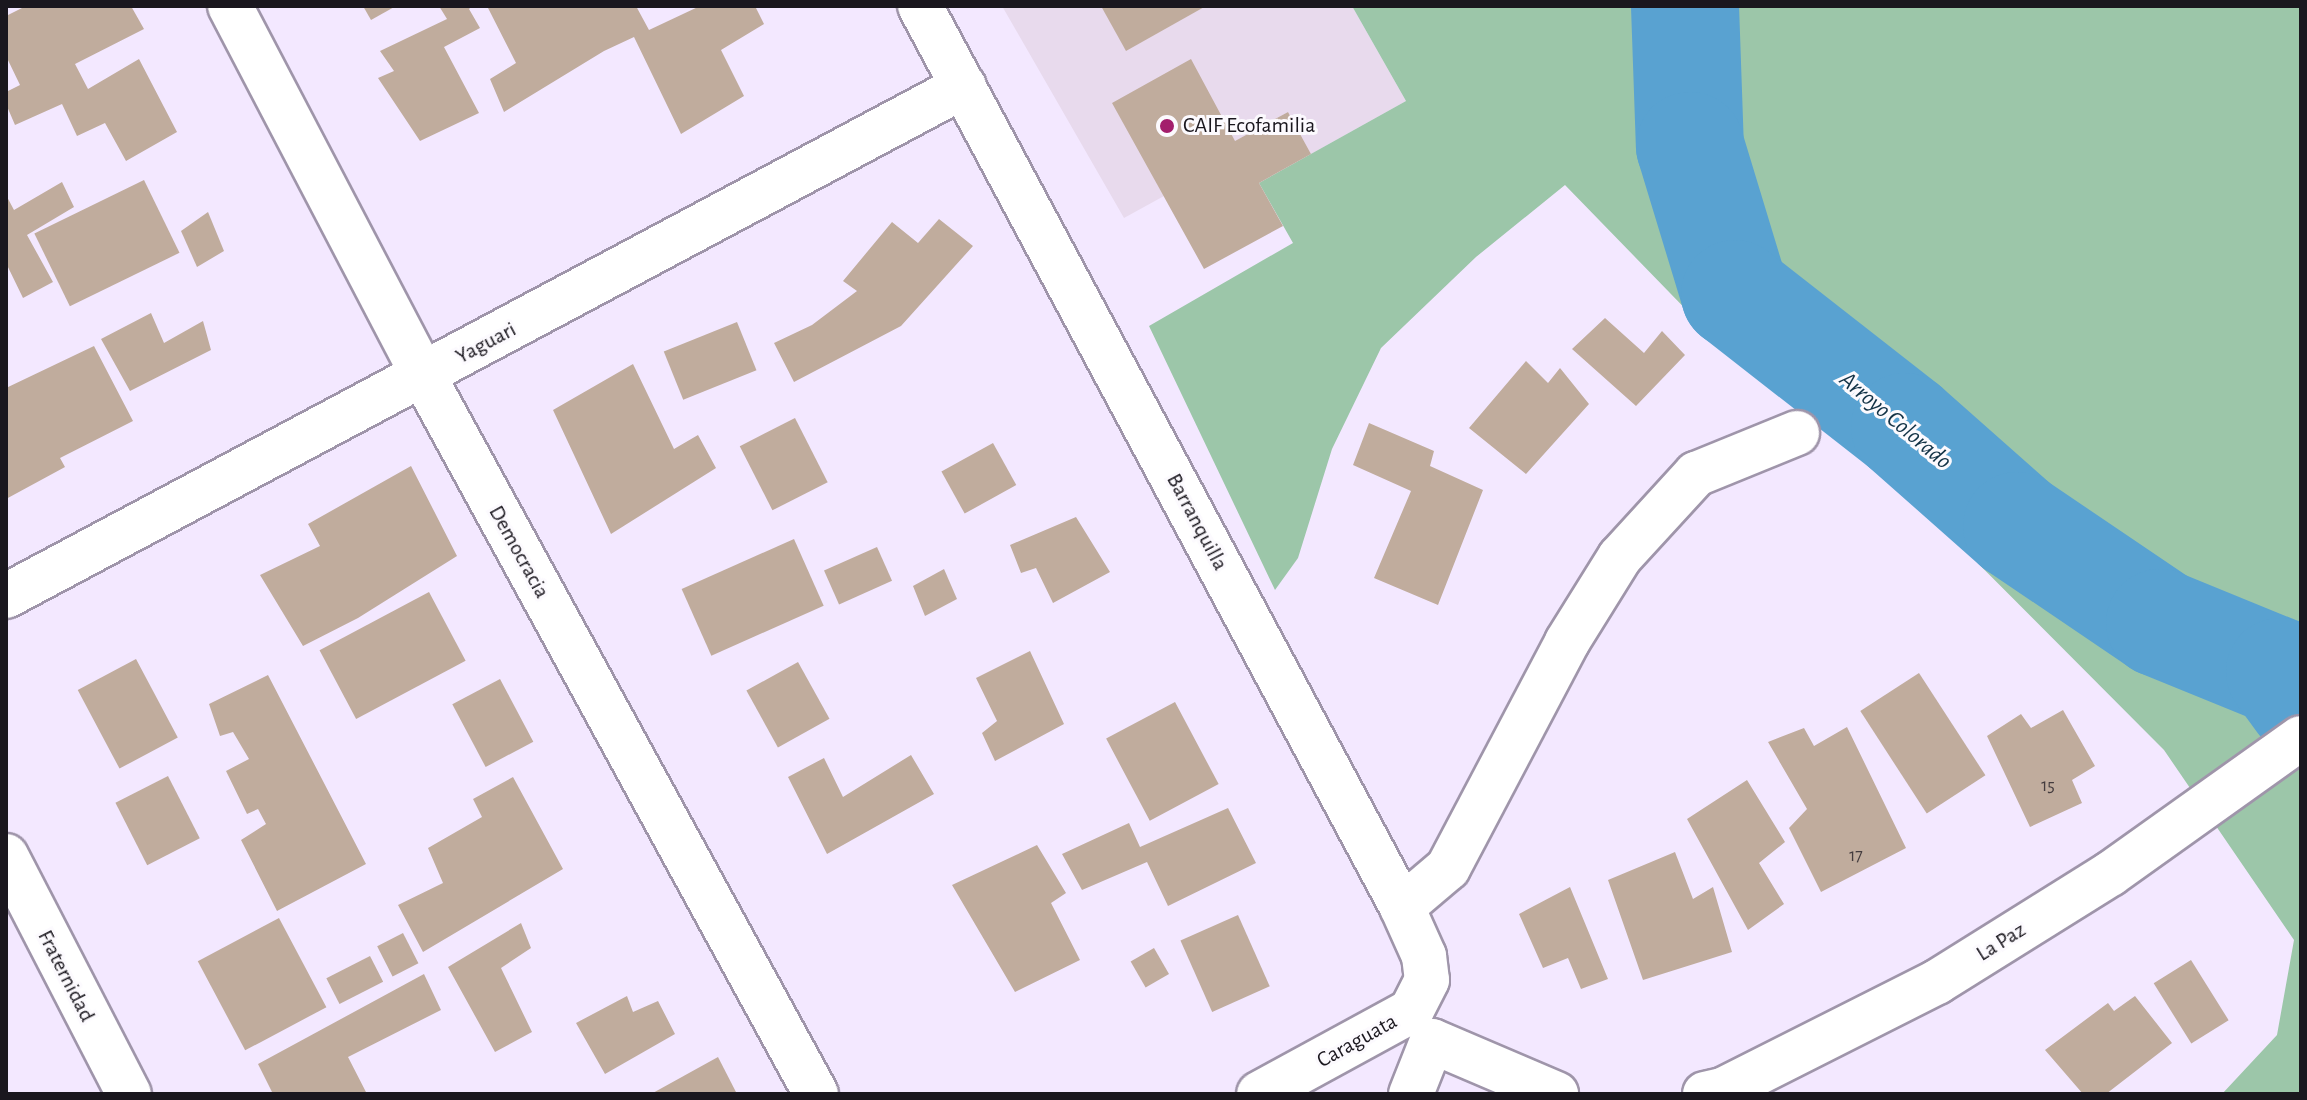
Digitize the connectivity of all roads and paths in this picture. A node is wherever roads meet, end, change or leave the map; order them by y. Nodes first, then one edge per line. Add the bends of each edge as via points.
1 (230, 6) edge
2 (920, 6) edge
3 (964, 86) junction
4 (424, 377) junction
5 (1797, 433) dead end
6 (6, 596) edge
7 (2290, 747) edge
8 (6, 856) edge
9 (1402, 907) junction
10 (1422, 1026) junction
11 (129, 1094) edge
12 (816, 1094) edge
13 (1259, 1094) edge
14 (1411, 1094) edge
15 (1556, 1094) edge
16 (1705, 1094) edge

1 - 4 street, Democracia
2 - 3 street, Barranquilla
3 - 4 street, Yaguari
3 - 9 street, Barranquilla
4 - 6 street, Yaguari
4 - 12 street, Democracia
5 - 9 street via 1696,474 1620,557 1567,642 1448,868
7 - 16 street, La Paz via 2110,874 1937,982 1723,1090
8 - 11 street, Fraternidad
9 - 10 street, Barranquilla via 1424,956
10 - 13 street, Caraguata
10 - 14 street, Barranquilla
10 - 15 street

